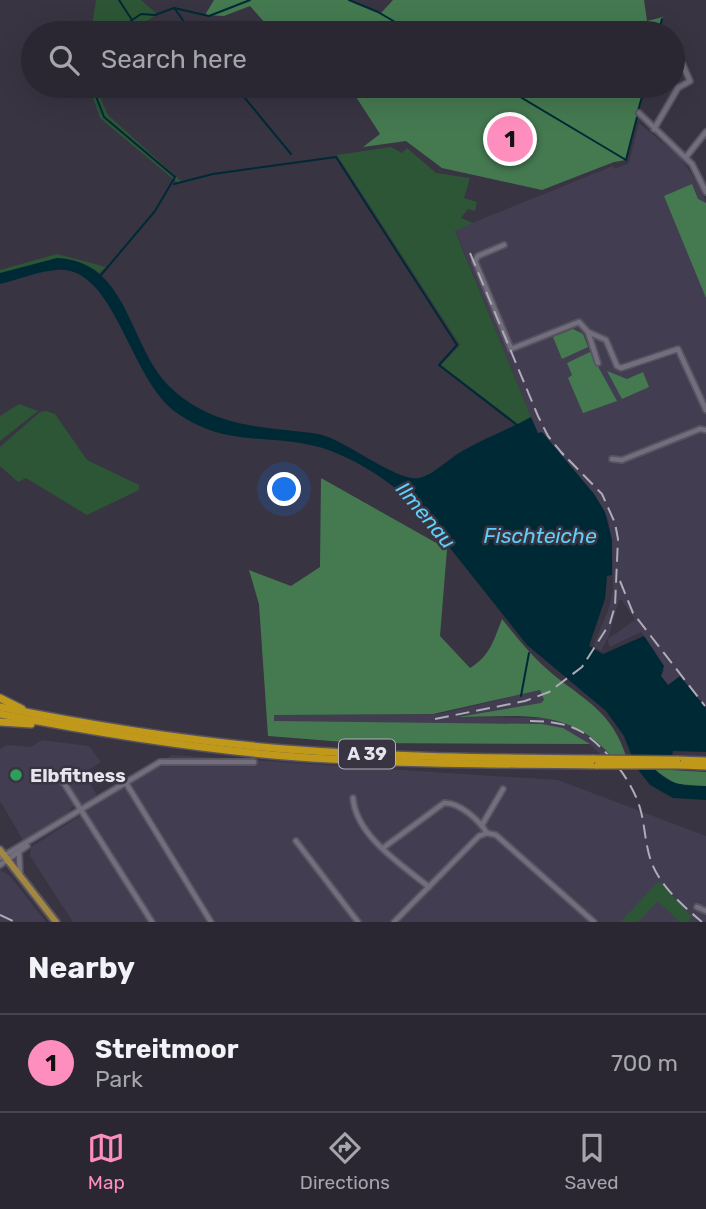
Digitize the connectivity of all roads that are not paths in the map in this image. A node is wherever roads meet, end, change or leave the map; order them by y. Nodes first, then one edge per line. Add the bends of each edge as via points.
1 (685, 70) edge
2 (685, 84) edge
3 (672, 98) edge
4 (639, 113) dead end
5 (654, 129) junction
6 (706, 132) edge
7 (686, 157) junction
8 (706, 192) edge
9 (503, 245) dead end
10 (588, 332) junction
11 (598, 363) dead end
12 (706, 410) edge
13 (706, 430) edge
14 (612, 459) dead end
15 (0, 698) edge
16 (0, 708) edge
17 (0, 714) edge
18 (32, 714) junction
19 (0, 722) edge
20 (68, 727) junction
21 (706, 761) edge
22 (254, 762) dead end
23 (596, 762) junction
24 (679, 763) junction
25 (706, 766) edge
26 (62, 780) dead end
27 (126, 783) junction
28 (503, 789) dead end
29 (353, 798) dead end
30 (81, 810) junction
31 (482, 825) junction
32 (487, 833) junction
33 (296, 841) dead end
34 (30, 842) junction
35 (383, 848) junction
36 (19, 853) junction
37 (3, 856) edge
38 (0, 866) edge
39 (21, 878) junction
40 (429, 887) junction
41 (697, 907) dead end
42 (706, 911) edge
43 (56, 922) edge
44 (152, 922) edge
45 (211, 922) edge
46 (358, 922) edge
47 (394, 922) edge
48 (594, 922) edge

1 - 2 street via 690,81
3 - 5 street
4 - 5 street
5 - 7 street
6 - 7 street
7 - 8 street
9 - 10 street via 475,261 511,349 579,322
10 - 11 street
10 - 12 street via 606,340 621,368 672,349 681,351
13 - 14 street via 622,460
15 - 18 highway
16 - 18 highway, A 39
17 - 20 highway, A 39
18 - 23 highway, A 39 via 141,733 282,749
19 - 20 highway
20 - 23 highway, A 39 via 194,747 311,758
21 - 24 highway, A 39
22 - 27 street via 164,761
23 - 24 highway, A 39, bridge
24 - 25 highway, A 39
26 - 30 street
27 - 30 street
27 - 45 street
28 - 31 street
29 - 35 street via 354,808
30 - 34 street
30 - 44 street
31 - 32 street
31 - 35 street via 456,805 444,803
32 - 40 street
32 - 48 street via 496,835
33 - 46 street
34 - 36 street
34 - 37 street
35 - 40 street
36 - 37 street
36 - 39 street
37 - 38 street
37 - 39 main road
39 - 43 main road
40 - 47 street
41 - 42 street

